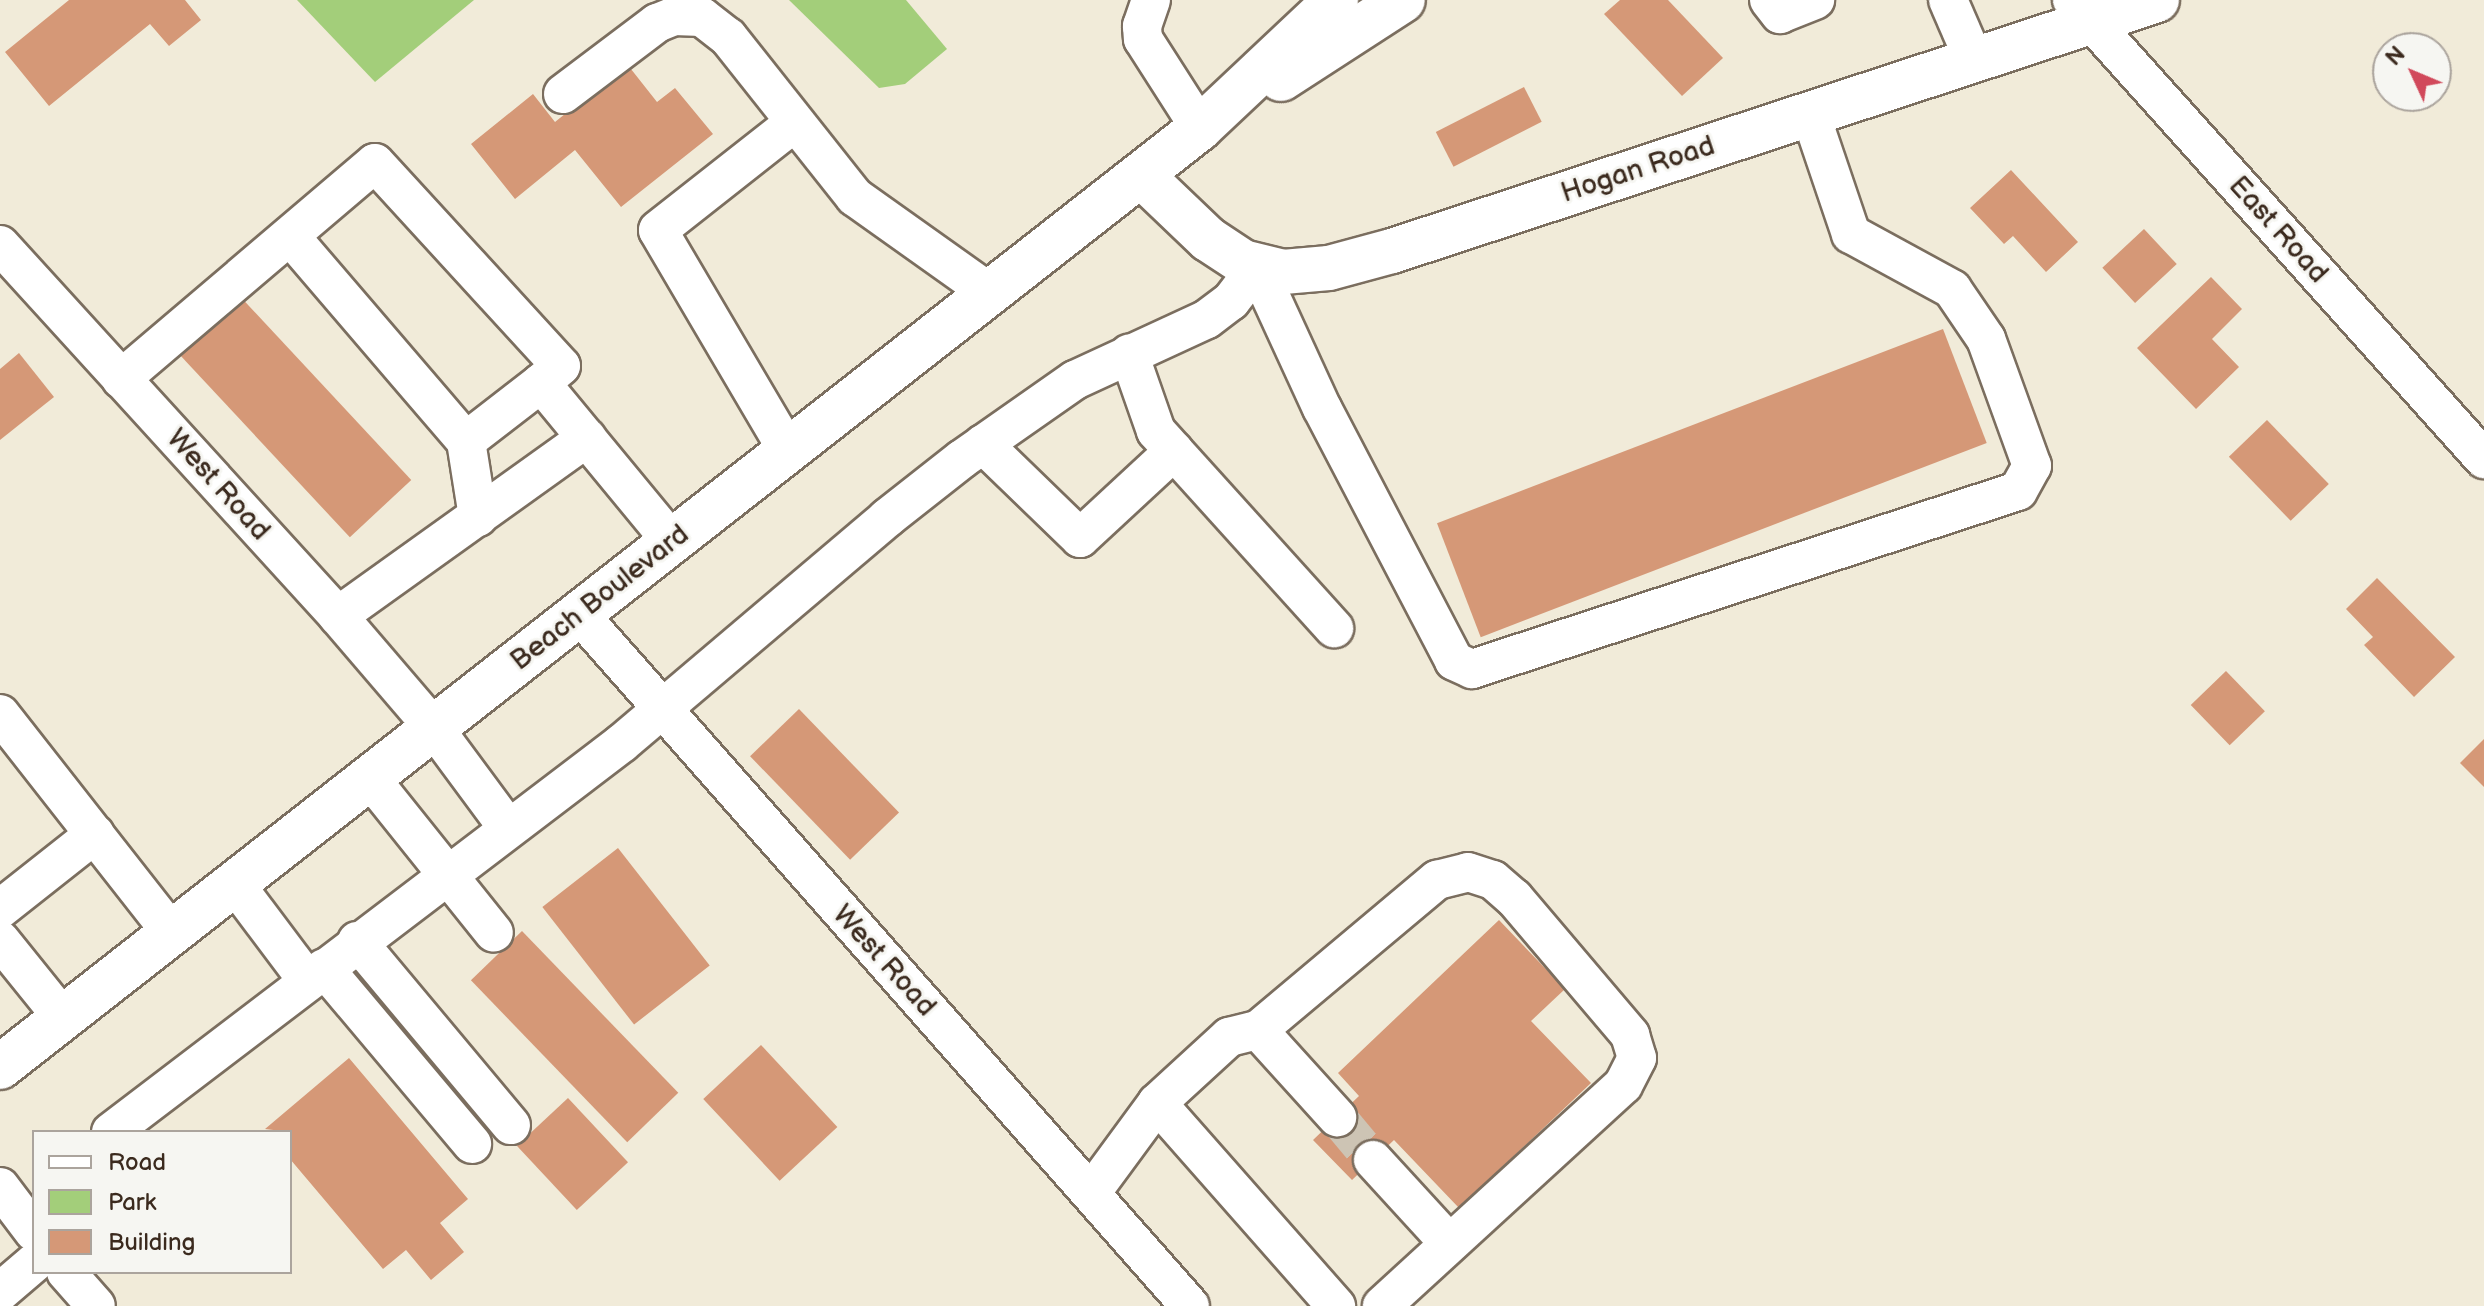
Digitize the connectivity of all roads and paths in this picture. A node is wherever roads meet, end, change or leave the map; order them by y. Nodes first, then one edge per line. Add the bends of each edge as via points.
1 (1151, 0) edge
2 (1336, 0) edge
3 (1403, 0) edge
4 (1769, 0) edge
5 (1815, 0) edge
6 (1948, 0) edge
7 (2157, 0) edge
8 (2081, 11) edge
9 (1974, 60) junction
10 (563, 94) dead end
11 (1810, 113) junction
12 (795, 122) junction
13 (1200, 128) junction
14 (1141, 175) junction
15 (290, 236) junction
16 (0, 245) edge
17 (1257, 267) junction
18 (990, 293) junction
19 (1129, 354) junction
20 (121, 379) junction
21 (541, 383) junction
22 (587, 438) junction
23 (466, 441) junction
24 (983, 444) junction
25 (788, 451) junction
26 (1174, 451) junction
27 (2484, 459) edge
28 (478, 517) junction
29 (672, 542) junction
30 (579, 614) junction
31 (338, 616) junction
32 (1334, 628) dead end
33 (662, 711) junction
34 (0, 714) edge
35 (434, 728) junction
36 (370, 778) junction
37 (508, 828) junction
38 (95, 834) junction
39 (447, 873) junction
40 (235, 884) junction
41 (0, 909) edge
42 (172, 933) junction
43 (494, 933) dead end
44 (0, 940) edge
45 (357, 941) junction
46 (316, 974) junction
47 (63, 1018) junction
48 (1258, 1030) junction
49 (0, 1067) edge
50 (1157, 1103) junction
51 (1337, 1117) tunnel mouth
52 (511, 1125) dead end
53 (114, 1130) edge
54 (472, 1144) dead end
55 (1373, 1160) tunnel mouth
56 (1091, 1193) junction
57 (1449, 1243) junction
58 (32, 1265) edge
59 (68, 1274) edge
60 (0, 1292) edge
61 (96, 1306) edge
62 (1190, 1306) edge
63 (1336, 1306) edge
64 (1382, 1306) edge

1 - 13 street via 1143,39
2 - 13 main road, Beach Boulevard
3 - 13 main road, Beach Boulevard
4 - 5 street via 1780,14
6 - 9 street
7 - 8 main road, Hogan Road
8 - 9 main road, Hogan Road
8 - 27 street, East Road
9 - 11 main road, Hogan Road
10 - 12 street via 657,23 689,14 716,24
11 - 17 main road, Hogan Road via 1353,263 1297,273
11 - 17 street via 1851,234 1952,289 1986,339 2032,466 2018,491 1472,669 1454,661 1322,408
12 - 18 street via 855,197
12 - 25 street via 658,230
13 - 14 main road, Beach Boulevard
14 - 17 main road, Hogan Road via 1208,239
14 - 18 main road, Beach Boulevard
15 - 20 street
15 - 21 street via 375,163 561,366
15 - 23 street
16 - 20 street, West Road
17 - 19 street via 1219,310
18 - 25 main road, Beach Boulevard
19 - 24 street via 1075,380
19 - 26 street via 1156,431
20 - 31 street, West Road
21 - 22 street
21 - 23 street
22 - 28 street
22 - 29 street
23 - 28 street
24 - 26 street via 1080,538
24 - 33 street via 887,518
25 - 29 main road, Beach Boulevard
26 - 32 street
28 - 31 street
29 - 30 main road, Beach Boulevard
30 - 33 street, West Road
30 - 35 main road, Beach Boulevard
31 - 35 street, West Road
33 - 37 street
33 - 56 street, West Road
34 - 38 street
35 - 36 main road, Beach Boulevard
35 - 37 street, West Road
36 - 39 street
36 - 40 main road, Beach Boulevard
37 - 39 street
38 - 41 street
38 - 42 street
39 - 43 street
39 - 45 street
40 - 42 main road, Beach Boulevard
40 - 46 street
42 - 47 main road, Beach Boulevard
44 - 47 street
45 - 46 street
45 - 52 street
46 - 53 street
46 - 54 street
47 - 49 main road, Beach Boulevard
48 - 50 street via 1229,1037
48 - 51 street
48 - 57 street via 1437,880 1468,872 1493,880 1514,898 1630,1035 1637,1058 1623,1085
50 - 56 street
50 - 63 street
55 - 57 street
56 - 62 street, West Road
57 - 64 street
58 - 60 street
59 - 61 street

